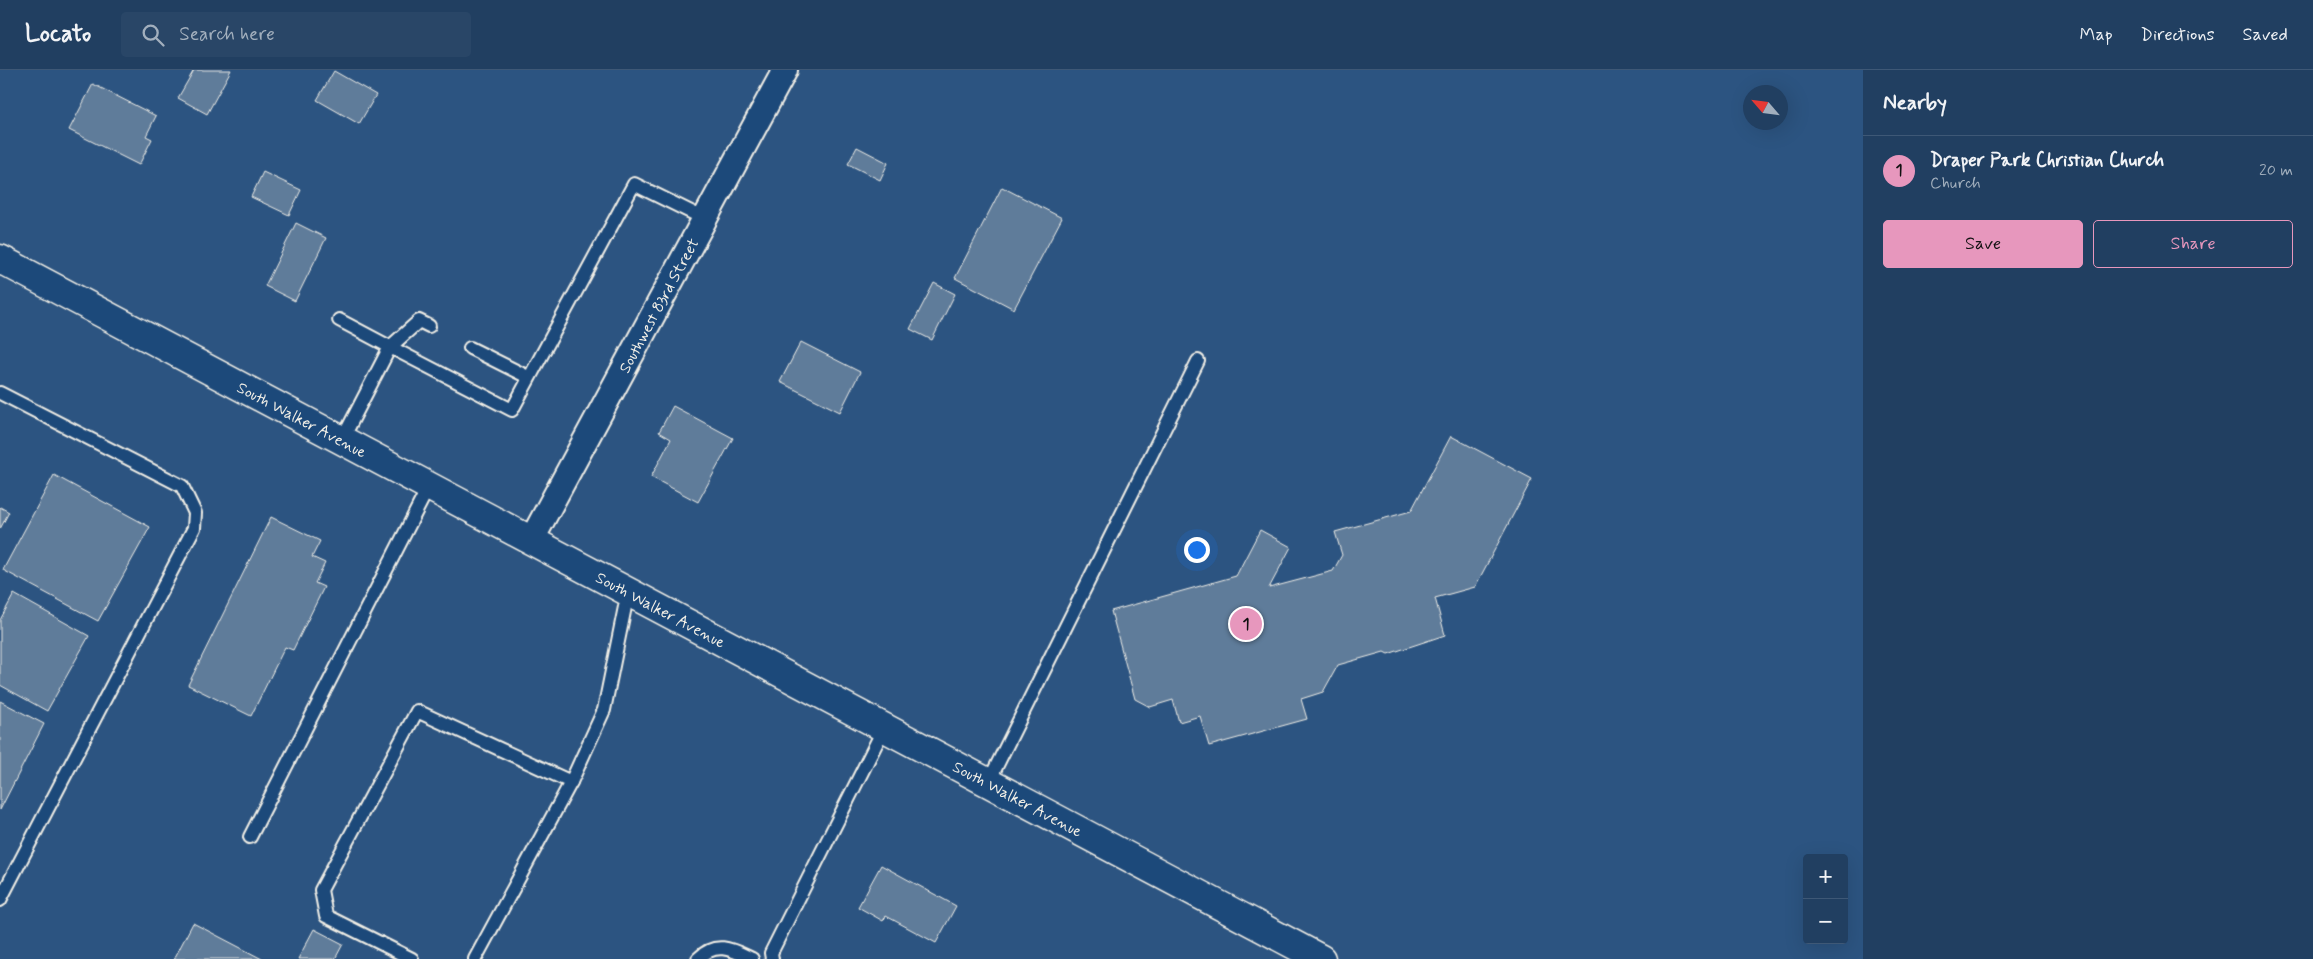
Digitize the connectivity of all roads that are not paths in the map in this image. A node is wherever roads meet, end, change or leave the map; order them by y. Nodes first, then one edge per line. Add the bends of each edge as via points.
1 (786, 70) edge
2 (705, 219) junction
3 (0, 259) edge
4 (339, 320) dead end
5 (429, 326) dead end
6 (390, 347) junction
7 (470, 348) dead end
8 (1198, 361) dead end
9 (528, 378) junction
10 (0, 393) edge
11 (342, 440) junction
12 (428, 486) junction
13 (531, 541) junction
14 (628, 592) junction
15 (884, 728) junction
16 (571, 782) junction
17 (988, 783) junction
18 (250, 837) dead end
19 (4, 884) edge
20 (0, 900) edge
21 (772, 956) edge
22 (412, 959) edge
23 (475, 959) edge
24 (698, 959) edge
25 (752, 959) edge
26 (1321, 959) edge

1 - 2 street, Southwest 83rd Street
2 - 9 lane via 634,184
2 - 13 street, Southwest 83rd Street
3 - 11 main road, South Walker Avenue
4 - 6 lane
5 - 6 lane via 419,321
6 - 9 lane via 512,410
6 - 11 lane
7 - 9 lane
8 - 17 lane
10 - 19 lane via 182,486 195,513 194,528
11 - 12 main road, South Walker Avenue
12 - 13 main road, South Walker Avenue
12 - 18 lane
13 - 14 main road, South Walker Avenue
14 - 15 main road, South Walker Avenue
14 - 16 lane via 604,710
15 - 17 main road, South Walker Avenue
15 - 21 lane
16 - 22 lane via 417,711 320,890 326,916
16 - 23 lane
17 - 26 main road, South Walker Avenue
19 - 20 lane
21 - 25 lane
24 - 25 lane via 703,953 726,947

